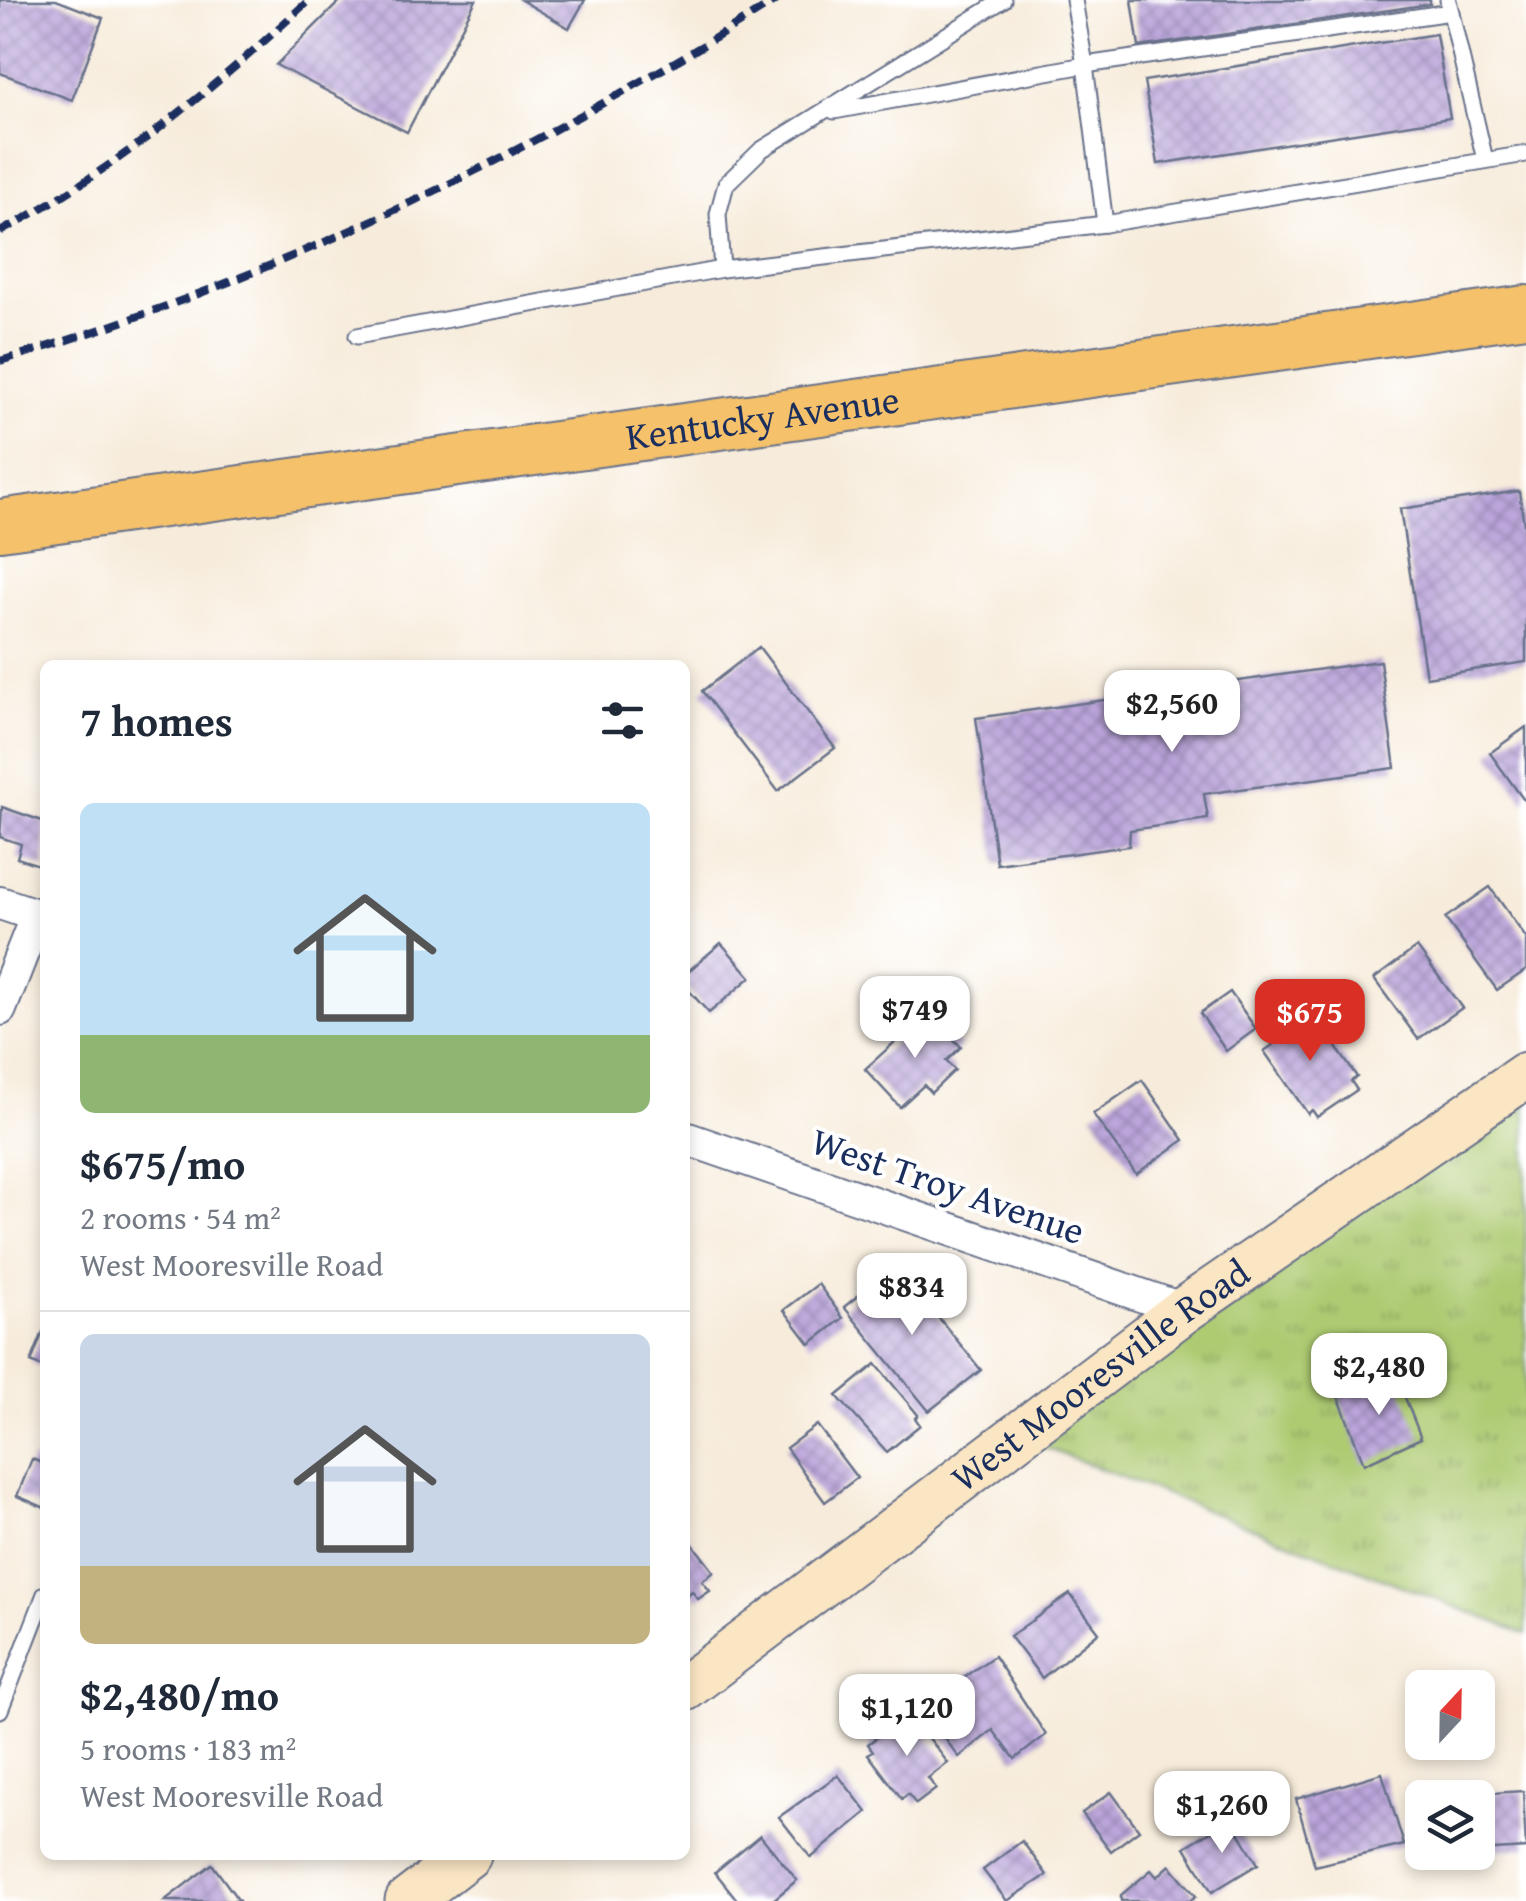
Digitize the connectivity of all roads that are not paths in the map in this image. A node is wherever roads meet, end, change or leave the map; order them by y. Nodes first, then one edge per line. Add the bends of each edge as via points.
1 (1003, 0) edge
2 (1074, 0) edge
3 (1450, 6) edge
4 (1084, 66) junction
5 (825, 113) junction
6 (1526, 154) edge
7 (1485, 160) junction
8 (1105, 224) junction
9 (722, 268) junction
10 (1526, 311) edge
11 (357, 336) dead end
12 (0, 525) edge
13 (0, 903) edge
14 (40, 917) edge
15 (40, 919) edge
16 (0, 1009) edge
17 (1526, 1075) edge
18 (690, 1140) edge
19 (1184, 1310) junction
20 (40, 1607) edge
21 (690, 1684) edge
22 (0, 1710) edge
23 (461, 1860) edge
24 (408, 1901) edge

1 - 5 lane
2 - 4 lane
3 - 4 lane
3 - 7 lane
4 - 5 lane
4 - 8 lane
5 - 9 lane via 761,150 726,184 718,214
6 - 7 lane
7 - 8 lane
8 - 9 lane
9 - 11 lane
10 - 12 main road, Kentucky Avenue
13 - 14 street
15 - 16 street
17 - 19 main road, West Mooresville Road
18 - 19 street, West Troy Avenue
19 - 21 main road, West Mooresville Road
20 - 22 lane
23 - 24 main road

